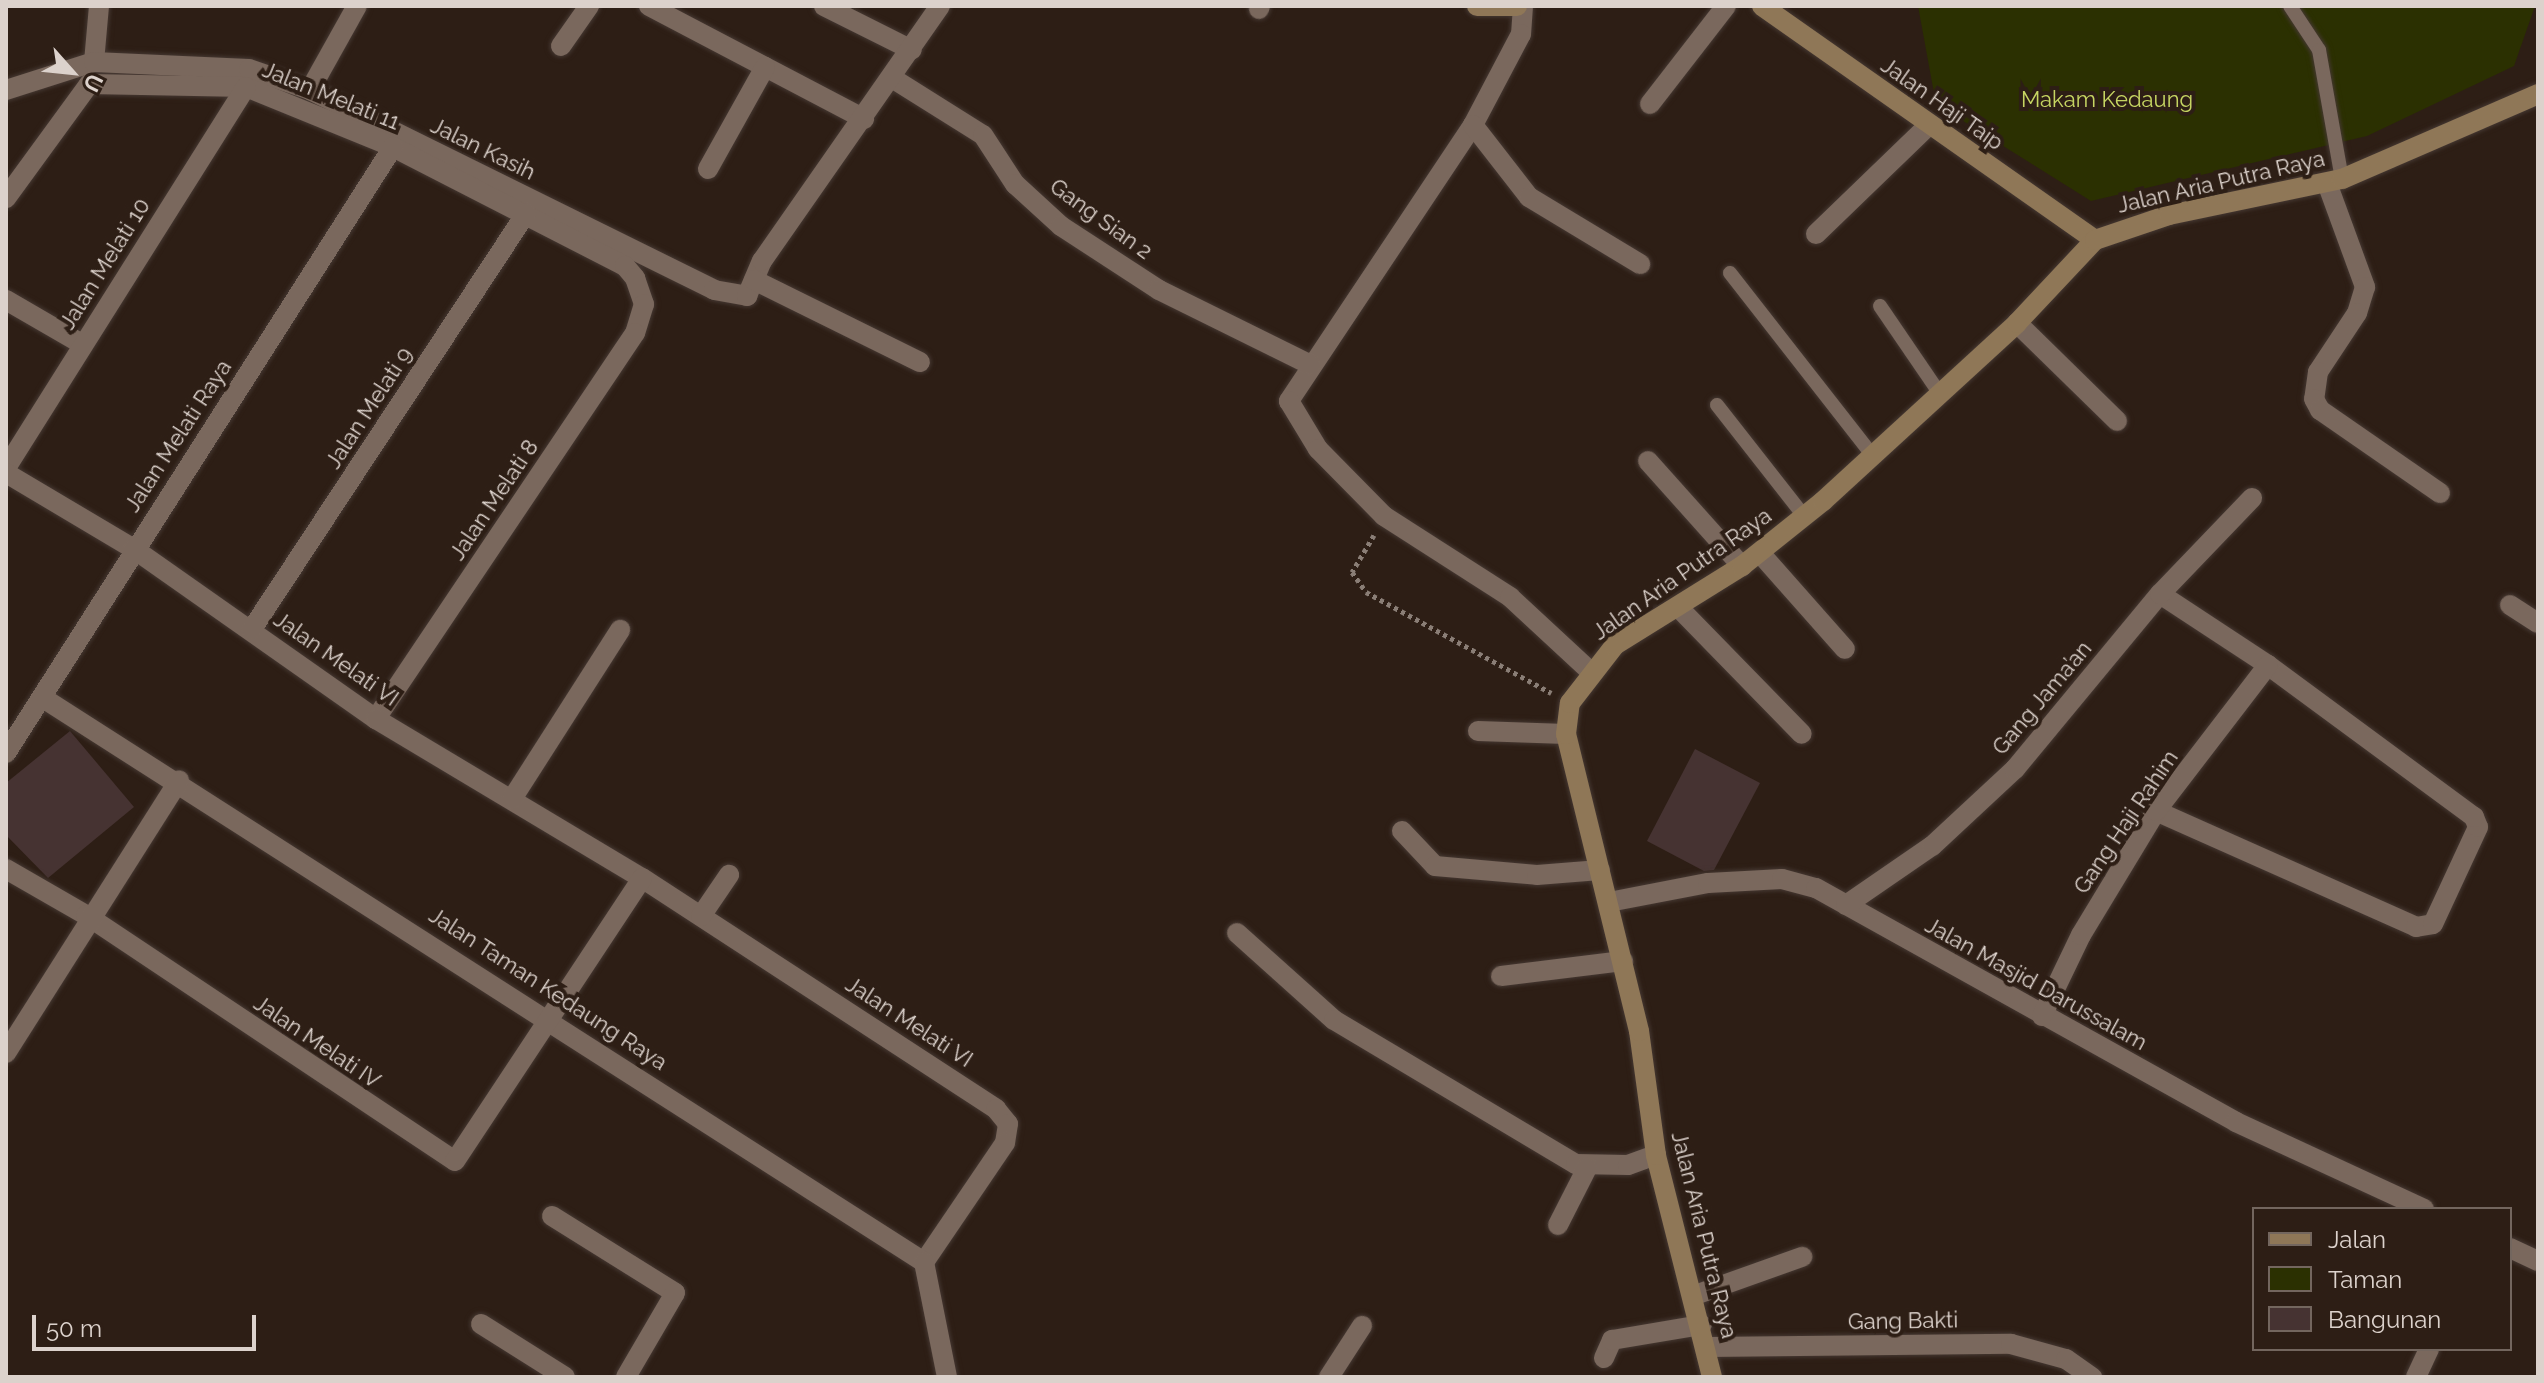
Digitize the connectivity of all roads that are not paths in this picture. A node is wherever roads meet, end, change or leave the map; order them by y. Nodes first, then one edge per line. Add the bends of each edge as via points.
1 (99, 6) edge
2 (357, 6) edge
3 (589, 6) edge
4 (649, 6) edge
5 (824, 6) edge
6 (940, 6) edge
7 (1477, 6) edge
8 (1520, 6) edge
9 (1726, 6) edge
10 (1762, 6) edge
11 (2290, 6) edge
12 (561, 46) dead end
13 (912, 50) junction
14 (94, 62) junction
15 (765, 67) junction
16 (892, 78) junction
17 (246, 87) junction
18 (6, 90) edge
19 (310, 90) junction
20 (2538, 94) edge
21 (1650, 104) dead end
22 (864, 119) junction
23 (1930, 124) junction
24 (1473, 125) junction
25 (393, 147) junction
26 (708, 169) dead end
27 (2334, 181) junction
28 (6, 198) edge
29 (526, 213) junction
30 (1816, 234) dead end
31 (2095, 240) junction
32 (1640, 264) dead end
33 (1730, 273) dead end
34 (751, 288) junction
35 (6, 300) edge
36 (644, 304) joint
37 (1880, 306) dead end
38 (2017, 323) junction
39 (82, 344) junction
40 (920, 362) dead end
41 (1311, 365) junction
42 (1940, 394) junction
43 (1717, 405) dead end
44 (2117, 421) dead end
45 (1872, 455) junction
46 (1648, 461) dead end
47 (6, 471) edge
48 (2440, 493) dead end
49 (2252, 498) dead end
50 (1804, 516) junction
51 (134, 549) junction
52 (1760, 553) junction
53 (1742, 566) junction
54 (2160, 594) junction
55 (2510, 605) dead end
56 (1678, 607) junction
57 (2538, 623) edge
58 (252, 629) junction
59 (620, 630) dead end
60 (1845, 649) dead end
61 (2268, 665) junction
62 (1591, 672) junction
63 (43, 698) junction
64 (376, 719) junction
65 (1478, 731) dead end
66 (1566, 734) junction
67 (1802, 734) dead end
68 (6, 753) edge
69 (179, 780) junction
70 (512, 799) junction
71 (2156, 811) junction
72 (1402, 831) dead end
73 (6, 869) edge
74 (1600, 870) junction
75 (729, 875) dead end
76 (642, 878) junction
77 (1609, 902) junction
78 (1846, 905) junction
79 (701, 916) junction
80 (93, 919) junction
81 (1237, 933) dead end
82 (1623, 961) junction
83 (1501, 976) dead end
84 (2042, 1016) junction
85 (553, 1019) junction
86 (6, 1053) edge
87 (1656, 1155) junction
88 (1587, 1168) junction
89 (2420, 1207) edge
90 (552, 1216) dead end
91 (1558, 1225) dead end
92 (2512, 1248) edge
93 (2535, 1254) edge
94 (1802, 1257) dead end
95 (924, 1262) junction
96 (1695, 1295) junction
97 (481, 1324) dead end
98 (1702, 1325) junction
99 (1362, 1326) dead end
100 (1707, 1347) junction
101 (2428, 1351) edge
102 (1604, 1358) dead end
103 (565, 1377) edge
104 (626, 1377) edge
105 (947, 1377) edge
106 (1329, 1377) edge
107 (1712, 1377) edge
108 (2092, 1377) edge
109 (2416, 1377) edge

1 - 14 street
2 - 19 street
3 - 12 street
4 - 15 street
5 - 13 street
6 - 13 street
7 - 8 main road
8 - 24 street via 1521,34
9 - 21 street
10 - 23 main road, Jalan Haji Taip
11 - 27 lane via 2319,50
13 - 16 street
14 - 18 street
14 - 19 street, Jalan Kasih via 249,69
15 - 22 street
15 - 26 street
16 - 22 street
16 - 41 street, Gang Sian 2 via 983,135 1015,184 1061,226 1159,290
17 - 25 street, Jalan Melati 11
17 - 28 street, Jalan Melati 11 via 89,84
17 - 39 street, Jalan Melati 10
19 - 34 street, Jalan Kasih via 714,290
20 - 27 main road, Jalan Aria Putra Raya
22 - 34 street
23 - 30 street
23 - 31 main road, Jalan Haji Taip
24 - 32 street via 1529,197
24 - 41 street
25 - 29 street, Jalan Melati 11
25 - 51 street, Jalan Melati Raya
27 - 31 main road, Jalan Aria Putra Raya via 2169,215
27 - 48 street via 2365,287 2357,313 2318,372 2314,399 2320,410
29 - 36 street, Jalan Melati 11 via 625,266
29 - 58 street, Jalan Melati 9
31 - 38 main road, Jalan Aria Putra Raya
33 - 45 lane
34 - 40 street, Jalan Kasih
35 - 39 street
36 - 64 street, Jalan Melati 8 via 635,333
37 - 42 lane
38 - 42 main road, Jalan Aria Putra Raya
38 - 44 street
39 - 47 street, Jalan Melati 10
41 - 62 street via 1293,390 1290,412 1384,516 1510,597
42 - 45 main road, Jalan Aria Putra Raya
43 - 50 lane
45 - 50 main road, Jalan Aria Putra Raya
46 - 53 street
47 - 51 street, Jalan Melati VI
49 - 54 street, Gang Jama’an
50 - 52 main road, Jalan Aria Putra Raya
51 - 58 street, Jalan Melati VI
51 - 63 street, Jalan Melati Raya
52 - 53 main road, Jalan Aria Putra Raya
52 - 60 street
53 - 56 main road, Jalan Aria Putra Raya
54 - 61 street
54 - 78 street, Gang Jama’an via 2015,769 1932,846
55 - 57 street
56 - 62 main road, Jalan Aria Putra Raya via 1615,645
56 - 67 street
58 - 64 street, Jalan Melati VI
59 - 70 street
61 - 71 street, Gang Haji Rahim
61 - 71 street via 2474,817 2476,836 2433,924 2416,927
62 - 66 main road, Jalan Aria Putra Raya via 1570,703
63 - 68 street, Jalan Melati Raya
63 - 69 street, Jalan Taman Kedaung Raya
64 - 70 street, Jalan Melati VI
65 - 66 street
66 - 74 main road, Jalan Aria Putra Raya
69 - 80 street
69 - 85 street, Jalan Taman Kedaung Raya
70 - 76 street, Jalan Melati VI
71 - 84 street, Gang Haji Rahim via 2081,935
72 - 74 street via 1435,866 1537,875
73 - 80 street, Jalan Melati IV
74 - 77 main road, Jalan Aria Putra Raya
75 - 79 street
76 - 79 street, Jalan Melati VI
76 - 85 street
77 - 78 street, Jalan Masjid Darussalam via 1708,883 1782,879
77 - 82 main road, Jalan Aria Putra Raya
78 - 84 street, Jalan Masjid Darussalam
79 - 95 street, Jalan Melati VI via 947,1075 1008,1124 1005,1143
80 - 85 street, Jalan Melati IV via 455,1161
80 - 86 street
81 - 88 street via 1334,1020
82 - 83 street
82 - 87 main road, Jalan Aria Putra Raya
84 - 89 street, Jalan Masjid Darussalam via 2236,1122
85 - 95 street, Jalan Taman Kedaung Raya
87 - 88 street via 1628,1165
87 - 96 main road, Jalan Aria Putra Raya
88 - 91 street
90 - 104 street via 675,1293
92 - 93 street
94 - 96 street
95 - 105 street
96 - 98 main road, Jalan Aria Putra Raya
97 - 103 street
98 - 100 main road, Jalan Aria Putra Raya
98 - 102 street via 1612,1340
99 - 106 street
100 - 107 main road, Jalan Aria Putra Raya
100 - 108 street, Gang Bakti via 2011,1344 2066,1359
101 - 109 street

